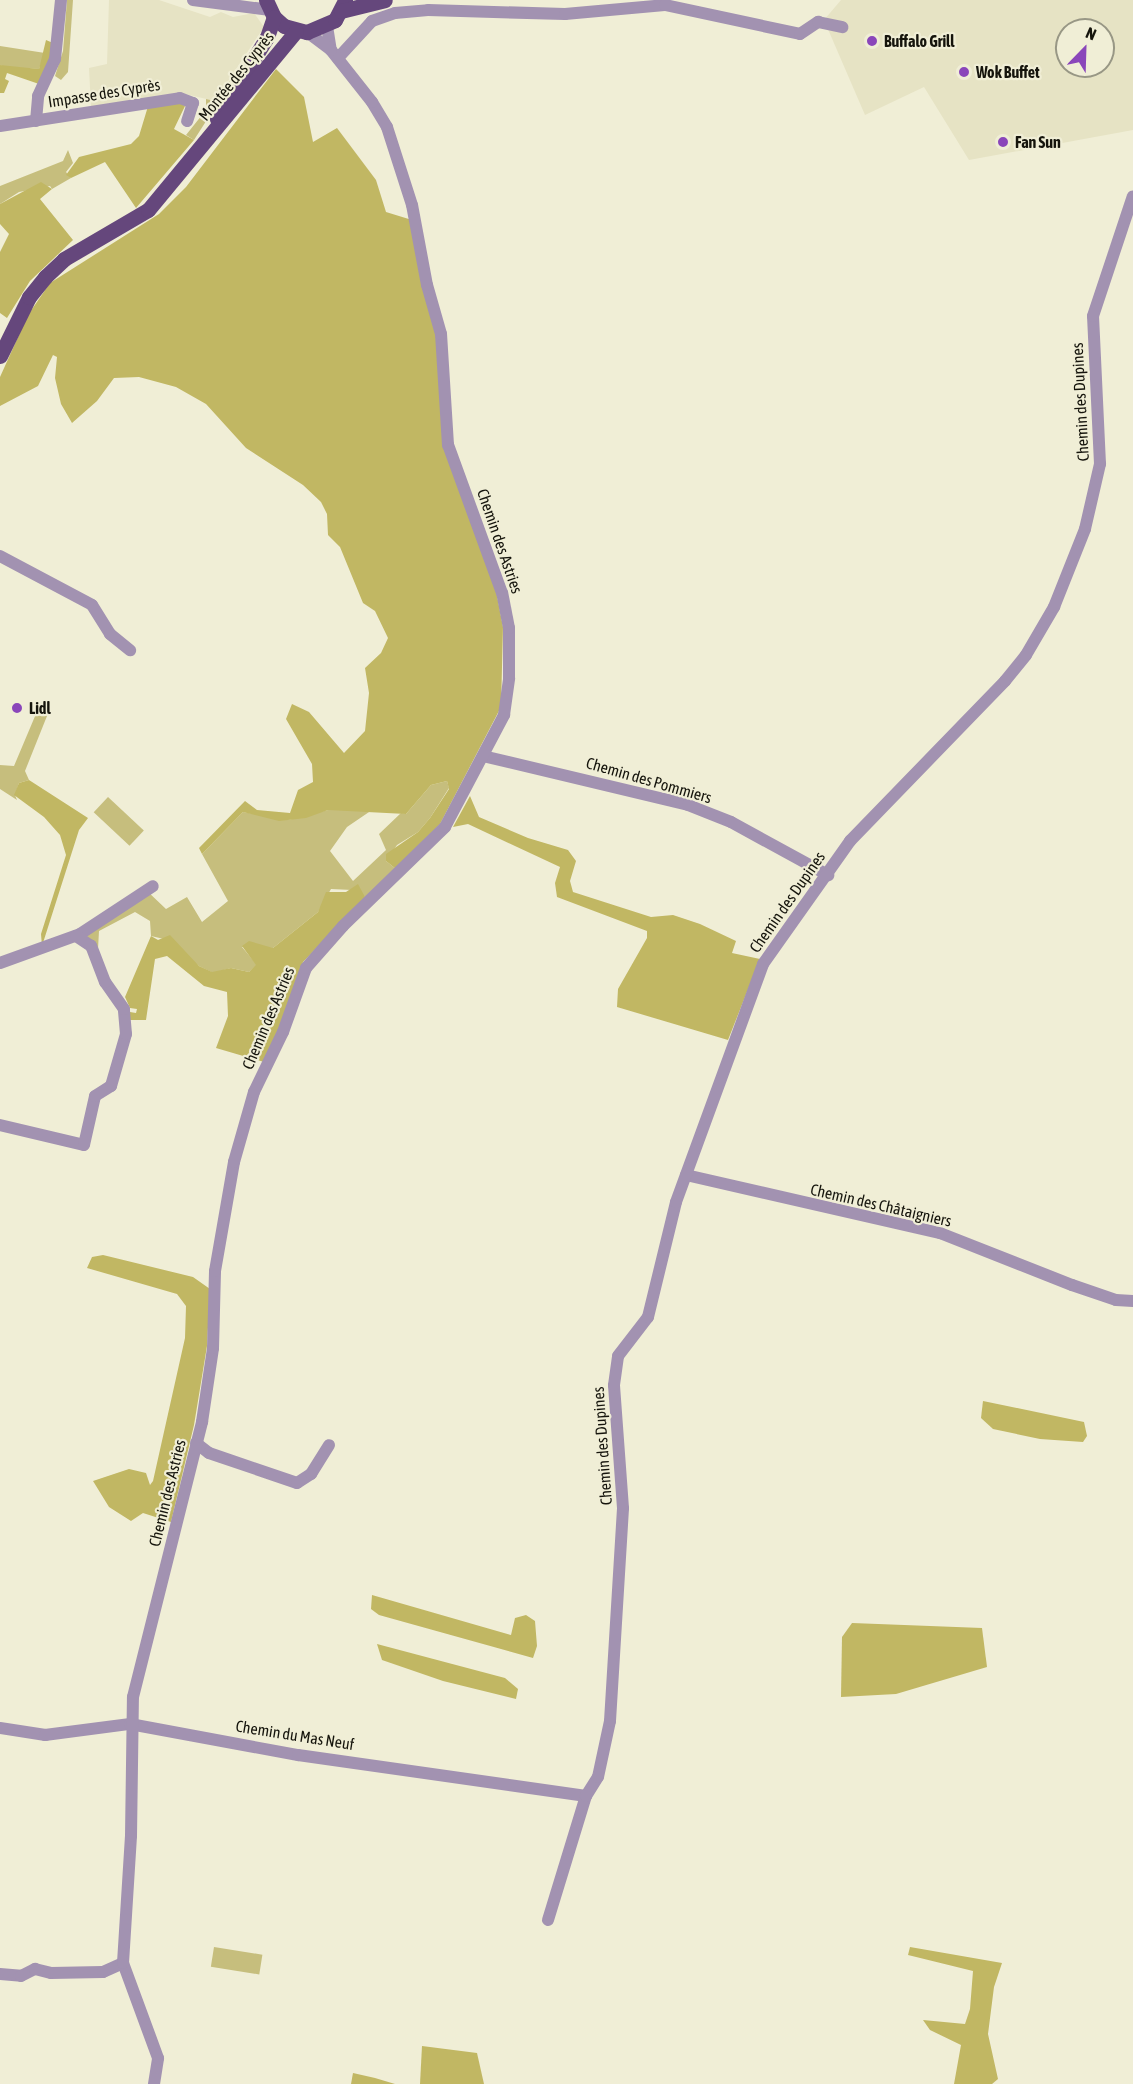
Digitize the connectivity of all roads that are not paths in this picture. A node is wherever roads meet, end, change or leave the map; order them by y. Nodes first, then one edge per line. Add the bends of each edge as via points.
1 (61, 0) edge
2 (193, 0) edge
3 (239, 0) edge
4 (385, 0) edge
5 (225, 5) junction
6 (343, 5) edge
7 (270, 9) edge
8 (327, 27) junction
9 (842, 27) dead end
10 (302, 32) junction
11 (335, 54) junction
12 (36, 121) junction
13 (187, 121) dead end
14 (0, 126) edge
15 (204, 143) junction
16 (1133, 196) edge
17 (0, 356) edge
18 (0, 556) edge
19 (130, 650) dead end
20 (483, 756) junction
21 (828, 876) junction
22 (153, 886) dead end
23 (76, 936) junction
24 (0, 963) edge
25 (0, 1125) edge
26 (686, 1175) junction
27 (1133, 1294) edge
28 (1116, 1300) junction
29 (1133, 1301) edge
30 (196, 1443) junction
31 (329, 1445) dead end
32 (130, 1724) junction
33 (0, 1728) edge
34 (586, 1796) junction
35 (548, 1920) dead end
36 (123, 1963) junction
37 (0, 1974) edge
38 (154, 2084) edge

1 - 12 street, Impasse des Cyprès via 55,59 36,102
2 - 5 street
3 - 5 street
4 - 6 main road
5 - 7 street
6 - 8 main road
7 - 10 main road
7 - 15 main road, Montée des Cyprès via 267,37
8 - 10 main road
8 - 11 street, Chemin des Astries
9 - 11 street via 818,22 800,34 665,5 565,14 428,10 395,13 372,21
10 - 11 street, Chemin des Astries
10 - 15 main road, Montée des Cyprès
11 - 20 street, Chemin des Astries via 387,127 412,205 441,334 448,445 502,593 508,628 509,678 504,716
12 - 13 street, Impasse des Cyprès via 180,98 193,103
12 - 14 street, Impasse des Cyprès
15 - 17 main road, Montée des Cyprès via 148,210 64,259 45,277 29,297
16 - 21 street, Chemin des Dupines via 1093,316 1100,464 1085,529 1054,607 1026,656 850,841
18 - 19 street via 92,606 110,634
20 - 21 street, Chemin des Pommiers via 688,805 731,822
20 - 30 street, Chemin des Astries via 445,827 343,926 306,968 284,1032 254,1092 234,1162 215,1271 213,1348
21 - 26 street, Chemin des Dupines via 763,964
22 - 23 street
23 - 24 street
23 - 25 street via 91,946 105,982 124,1009 126,1034 111,1086 95,1096 84,1145
26 - 28 street, Chemin des Châtaigniers via 726,1188 940,1233
26 - 34 street, Chemin des Dupines via 648,1317 623,1348 614,1373 623,1508 618,1644 610,1721 598,1777
27 - 28 street
28 - 29 street, Chemin des Châtaigniers
30 - 31 street via 209,1453 297,1483 311,1474
30 - 32 street, Chemin des Astries via 133,1697
32 - 33 street, Chemin du Mas Neuf via 45,1735
32 - 34 street, Chemin du Mas Neuf via 298,1755
32 - 36 street, Chemin des Astries via 131,1836
34 - 35 street, Chemin des Dupines
36 - 37 street via 104,1972 51,1973 35,1969 21,1976
36 - 38 street via 158,2058

